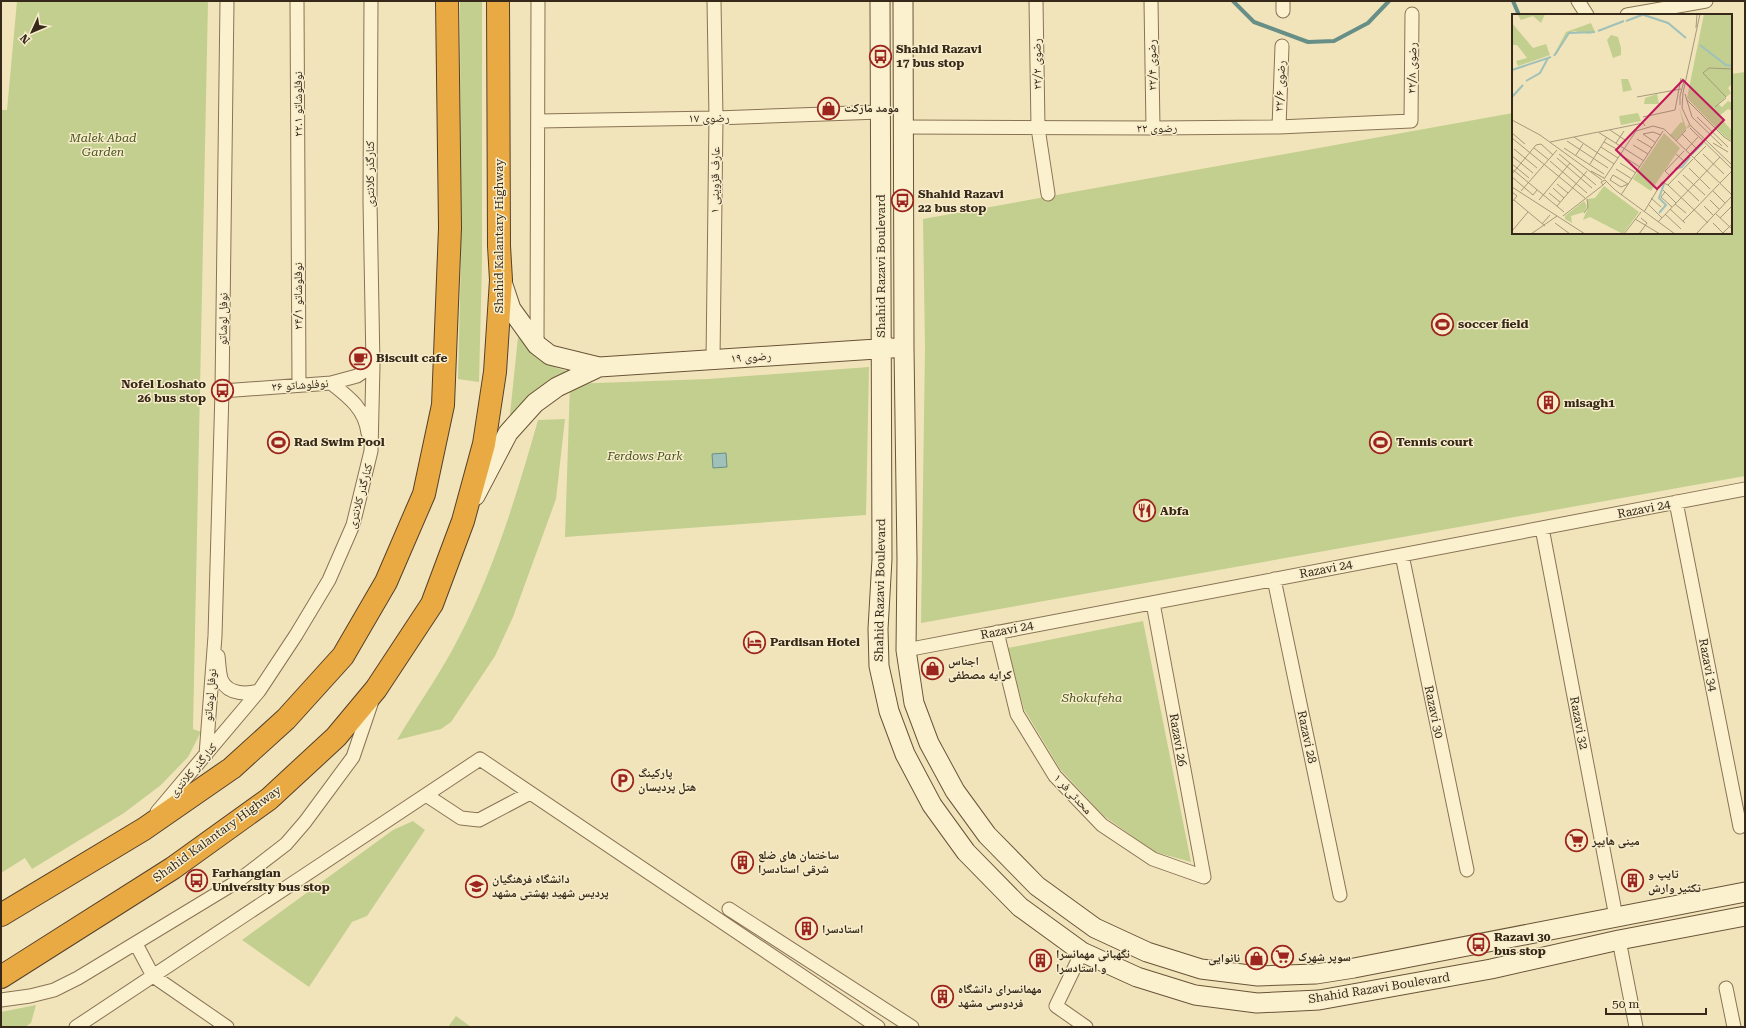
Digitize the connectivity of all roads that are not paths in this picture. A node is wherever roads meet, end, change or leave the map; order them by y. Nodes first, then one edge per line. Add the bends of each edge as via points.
1 (227, 1) edge
2 (297, 1) edge
3 (371, 1) edge
4 (447, 1) edge
5 (498, 1) edge
6 (504, 1) edge
7 (538, 1) edge
8 (714, 1) edge
9 (880, 1) edge
10 (903, 1) edge
11 (1036, 1) edge
12 (1152, 1) edge
13 (1578, 1) edge
14 (1706, 1) edge
15 (1412, 14) dead end
16 (1586, 14) edge
17 (1633, 14) edge
18 (499, 34) junction
19 (1282, 46) dead end
20 (880, 112) junction
21 (716, 118) junction
22 (538, 121) junction
23 (1411, 121) joint
24 (903, 127) junction
25 (1278, 127) junction
26 (1038, 128) junction
27 (1153, 128) junction
28 (1048, 194) dead end
29 (298, 208) joint
30 (501, 280) junction
31 (537, 345) junction
32 (904, 348) junction
33 (881, 349) junction
34 (713, 360) junction
35 (373, 365) junction
36 (599, 367) junction
37 (331, 383) junction
38 (299, 386) junction
39 (222, 391) junction
40 (371, 451) junction
41 (1745, 489) edge
42 (1676, 502) junction
43 (463, 521) junction
44 (1542, 528) junction
45 (1402, 555) junction
46 (1274, 579) junction
47 (1153, 603) junction
48 (997, 632) junction
49 (215, 636) junction
50 (906, 650) junction
51 (376, 690) junction
52 (259, 691) junction
53 (206, 755) junction
54 (530, 793) junction
55 (426, 795) junction
56 (1740, 827) dead end
57 (144, 829) junction
58 (1467, 870) dead end
59 (1204, 877) joint
60 (1745, 892) edge
61 (1340, 894) dead end
62 (729, 909) dead end
63 (1, 915) edge
64 (1745, 916) edge
65 (1616, 917) junction
66 (1619, 940) junction
67 (136, 944) junction
68 (1082, 952) junction
69 (153, 976) junction
70 (1, 977) edge
71 (1726, 988) dead end
72 (1, 1000) edge
73 (76, 1027) edge
74 (227, 1027) edge
75 (878, 1027) edge
76 (912, 1027) edge
77 (1086, 1027) edge
78 (1636, 1027) edge
79 (1734, 1027) edge

1 - 39 street, نوفل لوشاتو
2 - 29 street, نوفلوشاتو ۲۲.۱
3 - 35 street, کنارگذر کلانتری via 370,201
4 - 57 highway via 450,228 447,322 443,406 424,494 386,582 342,656 286,719 232,768
5 - 18 highway, Shahid Kalantary Highway
6 - 18 highway
7 - 22 street
8 - 21 street, عارف قزوینی ۱
9 - 20 street, Shahid Razavi Boulevard
10 - 24 street, Shahid Razavi Boulevard
11 - 26 street, رضوی ۲۲/۲
12 - 27 street, رضوی ۲۲/۴
13 - 16 street
14 - 17 street
15 - 23 street, رضوی ۲۲/۸
18 - 30 highway, Shahid Kalantary Highway
19 - 25 street, رضوی ۲۲/۶
20 - 21 street, رضوی ۱۷
20 - 33 street, Shahid Razavi Boulevard
21 - 22 street, رضوی ۱۷
21 - 34 street, عارف قزوینی ۱
22 - 31 street
23 - 25 street, رضوی ۲۲
24 - 26 street, رضوی ۲۲
24 - 32 street, Shahid Razavi Boulevard
25 - 27 street, رضوی ۲۲
26 - 27 street, رضوی ۲۲
26 - 28 street, رضوی ۲۲/۲
29 - 38 street, نوفلوشاتو ۲۴/۱
30 - 31 street via 511,309
30 - 43 highway, Shahid Kalantary Highway via 495,372 484,444
31 - 36 street via 550,355
32 - 33 street, رضوی ۱۹
32 - 50 street, Shahid Razavi Boulevard
33 - 34 street, رضوی ۱۹
33 - 68 street, Shahid Razavi Boulevard via 882,559 878,629 879,666 888,711 905,754 932,805 966,852 1020,907
34 - 36 street, رضوی ۱۹
35 - 37 street, نوفلوشاتو ۲۶ via 357,376
35 - 40 street, کنارگذر کلانتری
36 - 43 street via 557,387 535,403 517,423 508,434
37 - 38 street, نوفلوشاتو ۲۶
37 - 40 street via 353,400 367,424
38 - 39 street, نوفلوشاتو ۲۶
39 - 49 street, نوفل لوشاتو
40 - 52 street, کنارگذر کلانتری via 353,525 329,580
41 - 42 street, Razavi 24
42 - 44 street, Razavi 24
42 - 56 street, Razavi 34
43 - 51 highway, Shahid Kalantary Highway via 432,604
44 - 45 street, Razavi 24
44 - 65 street, Razavi 32
45 - 46 street, Razavi 24
45 - 58 street, Razavi 30
46 - 47 street, Razavi 24
46 - 61 street, Razavi 28
47 - 48 street, Razavi 24
47 - 59 street, Razavi 26
48 - 50 street, Razavi 24
48 - 59 street, محدثی‌فر ۱ via 1017,714 1055,776 1102,825 1153,859
49 - 52 street, نوفل لوشاتو via 222,681 232,690 246,694
49 - 53 street, نوفل لوشاتو
50 - 65 street, Shahid Razavi Boulevard via 914,703 929,742 955,791 987,835 1037,886 1095,928 1147,952 1207,970 1258,976 1316,974
51 - 67 street via 353,757 286,844 238,881
51 - 70 highway, Shahid Kalantary Highway via 336,737 269,800 172,868
52 - 53 street, کنارگذر کلانتری
53 - 57 street, کنارگذر کلانتری
54 - 55 street via 479,820 461,818
54 - 55 street via 480,760
54 - 75 street
55 - 69 street
57 - 63 highway
60 - 65 street, Shahid Razavi Boulevard
62 - 76 street
64 - 66 street, Shahid Razavi Boulevard
65 - 66 street
66 - 68 street, Shahid Razavi Boulevard via 1491,969 1362,994 1319,1000 1257,1003 1195,995 1137,977
66 - 78 street
67 - 69 street
67 - 72 street via 54,990
68 - 77 street via 1056,1006
69 - 73 street
69 - 74 street
71 - 79 street

